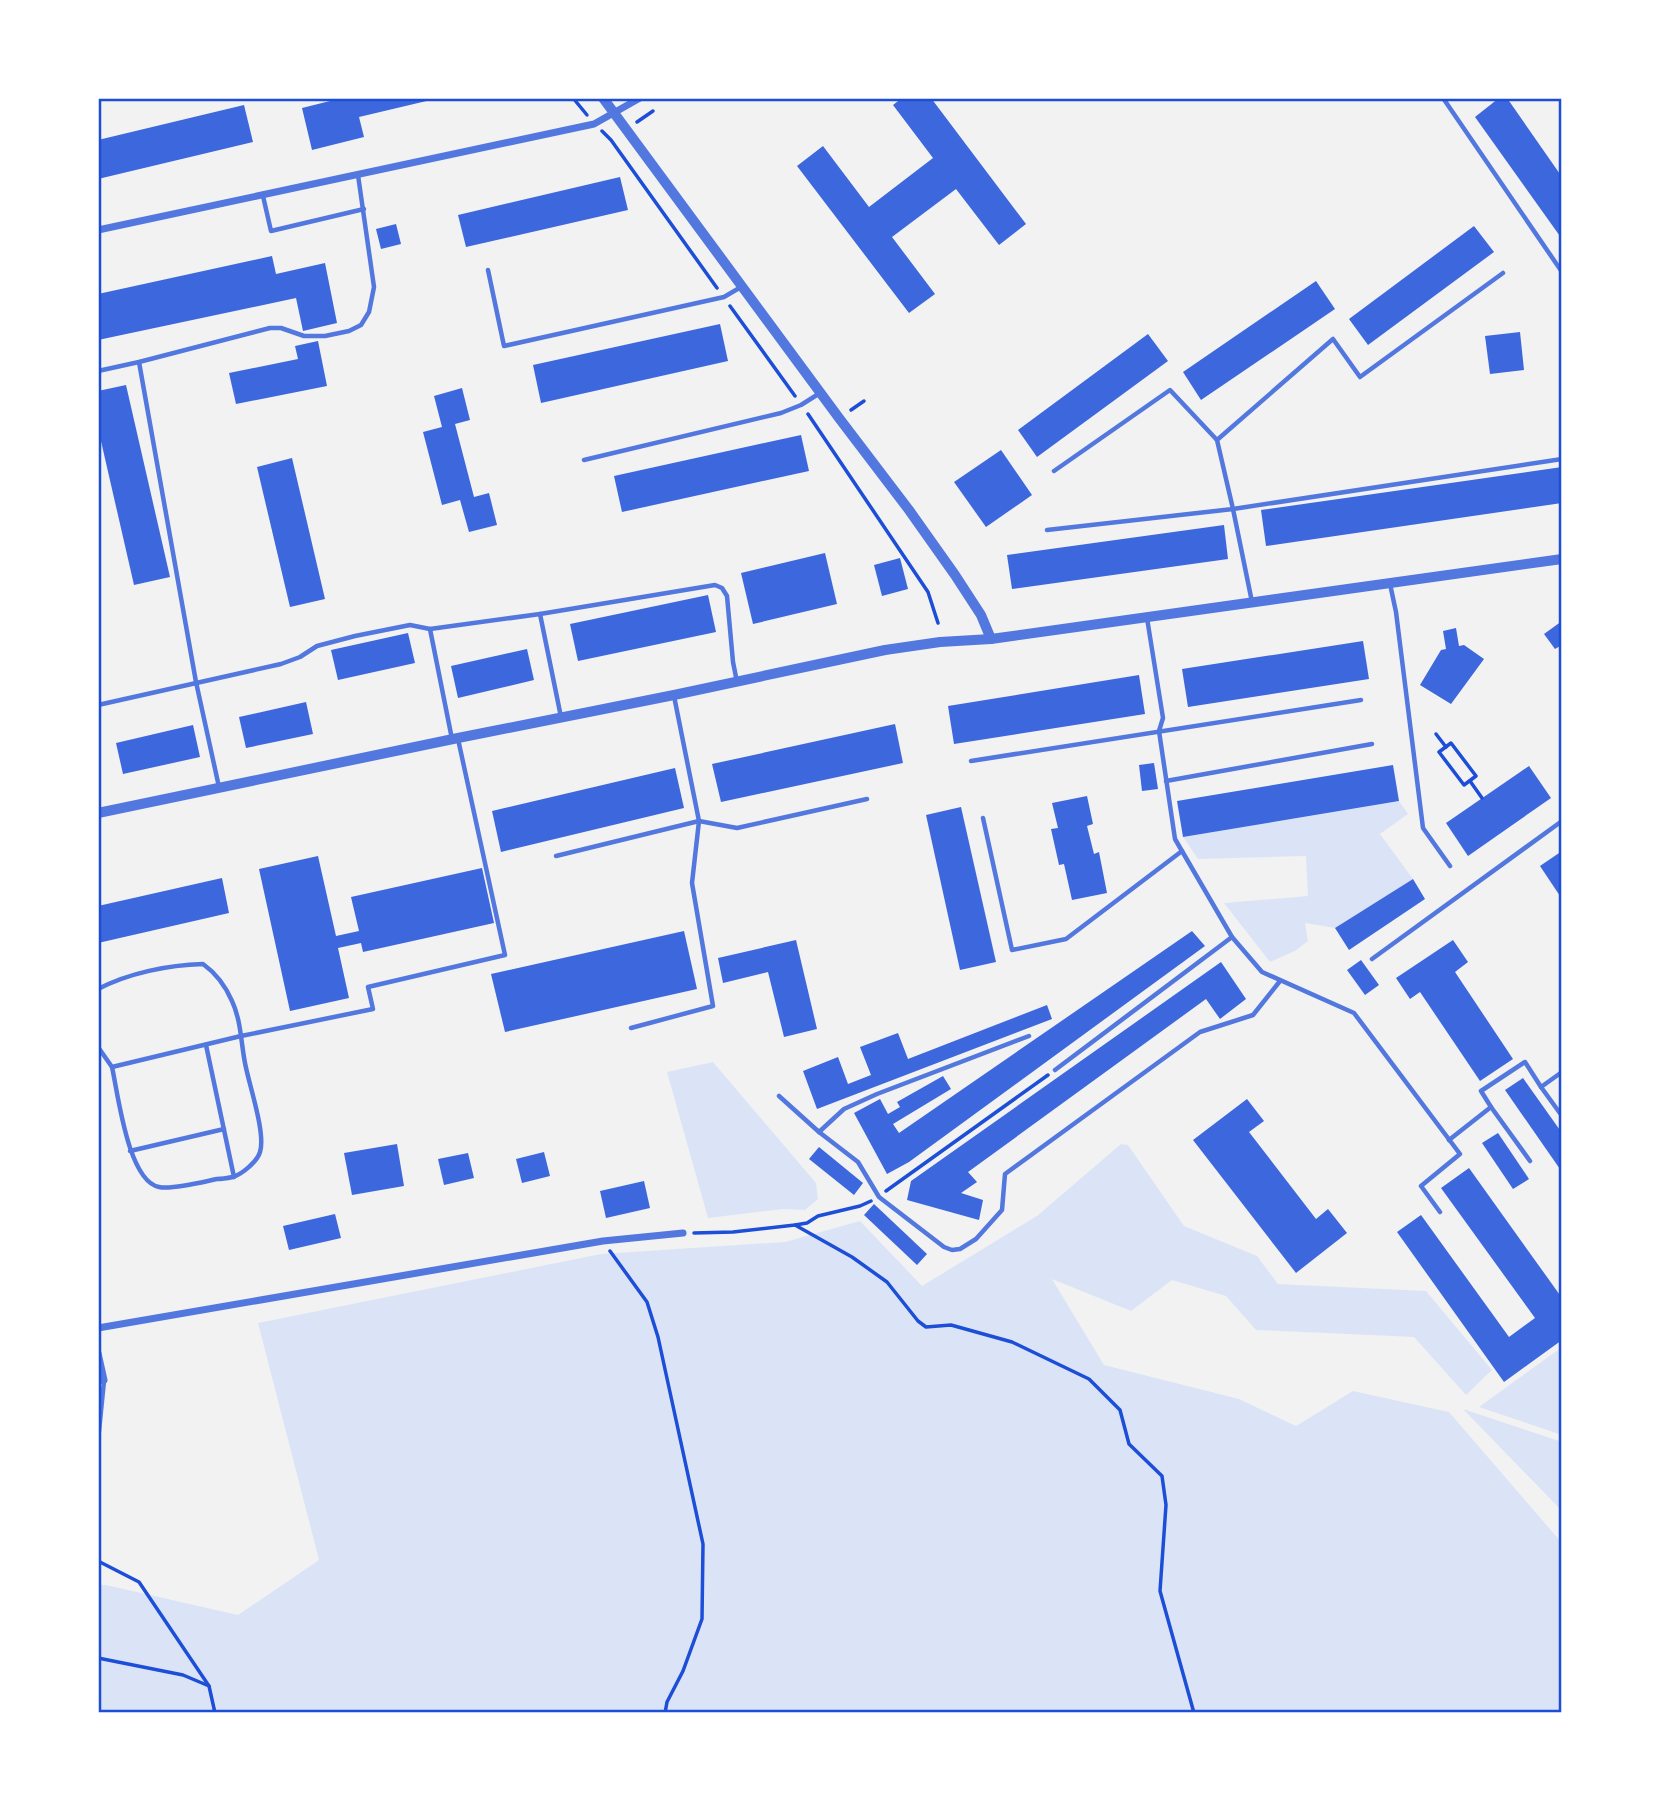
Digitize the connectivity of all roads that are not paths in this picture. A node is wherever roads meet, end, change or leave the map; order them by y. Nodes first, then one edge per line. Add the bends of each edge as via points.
1 (603, 98) edge
2 (640, 98) edge
3 (1443, 98) edge
4 (614, 113) junction
5 (358, 175) junction
6 (263, 195) junction
7 (364, 209) junction
8 (98, 230) edge
9 (488, 270) dead end
10 (1562, 272) edge
11 (1503, 273) dead end
12 (742, 286) junction
13 (139, 362) junction
14 (98, 371) edge
15 (821, 393) junction
16 (1216, 440) junction
17 (1562, 458) edge
18 (584, 460) dead end
19 (1054, 471) dead end
20 (1233, 509) junction
21 (1047, 530) dead end
22 (1562, 559) edge
23 (1390, 583) junction
24 (1252, 603) junction
25 (540, 614) junction
26 (1147, 617) junction
27 (430, 629) junction
28 (991, 639) junction
29 (196, 682) junction
30 (737, 682) junction
31 (674, 695) junction
32 (1361, 700) dead end
33 (98, 705) edge
34 (561, 718) junction
35 (1159, 731) junction
36 (455, 739) junction
37 (1372, 744) dead end
38 (971, 761) dead end
39 (1166, 781) junction
40 (220, 788) junction
41 (867, 799) dead end
42 (98, 813) edge
43 (983, 818) dead end
44 (699, 821) junction
45 (1562, 821) edge
46 (1182, 851) junction
47 (556, 856) dead end
48 (1450, 866) dead end
49 (1232, 937) junction
50 (1372, 959) dead end
51 (1280, 981) junction
52 (98, 989) edge
53 (631, 1028) dead end
54 (1029, 1036) dead end
55 (242, 1037) junction
56 (206, 1045) junction
57 (98, 1047) edge
58 (112, 1067) junction
59 (1055, 1070) road end
60 (1562, 1072) edge
61 (1541, 1087) junction
62 (779, 1096) dead end
63 (1491, 1107) junction
64 (1562, 1116) edge
65 (224, 1129) junction
66 (819, 1132) junction
67 (1449, 1140) junction
68 (130, 1150) junction
69 (1530, 1161) dead end
70 (234, 1177) junction
71 (1440, 1212) dead end
72 (684, 1233) road end
73 (98, 1328) edge
74 (98, 1353) edge
75 (101, 1381) edge
76 (98, 1441) edge

1 - 4 street
2 - 4 street
3 - 10 lane
4 - 5 street via 594,124
4 - 12 street
5 - 6 street
5 - 7 lane
6 - 7 lane via 271,231
6 - 8 street
7 - 13 lane via 374,287 361,325 349,331 303,336 270,328
9 - 12 lane via 504,346 723,297
11 - 16 lane via 1360,377 1333,339
12 - 15 street
13 - 14 lane
13 - 29 lane
15 - 18 lane via 781,413
15 - 28 street via 955,575
16 - 19 lane via 1170,390
16 - 20 lane
17 - 20 lane
20 - 21 lane
20 - 24 lane
22 - 23 street
23 - 24 street
23 - 48 lane via 1423,828
24 - 26 street
25 - 27 lane
25 - 30 lane via 715,585 727,596
25 - 34 lane
26 - 28 street
26 - 35 lane via 1163,718
27 - 29 lane via 410,625 355,636 317,646 281,664
27 - 36 lane
28 - 30 street via 886,650
29 - 33 lane
29 - 40 lane
30 - 31 street
31 - 34 street
31 - 44 lane
32 - 35 lane
34 - 36 street
35 - 38 lane
35 - 39 lane
36 - 40 street
36 - 55 lane via 506,955 368,987 373,1009
37 - 39 lane
39 - 46 lane via 1175,839
40 - 42 street
41 - 44 lane via 737,828
43 - 46 lane via 1012,950 1066,939
44 - 47 lane
44 - 53 lane via 692,883 713,1006
45 - 50 lane
46 - 49 lane
49 - 51 lane via 1262,972
49 - 59 lane
51 - 66 lane via 1253,1015 1200,1032 1005,1174 1002,1210 976,1239 960,1249 944,1247 878,1197 858,1162
51 - 67 lane via 1354,1013
52 - 55 lane via 157,970 203,964 226,988
54 - 66 lane via 844,1108
55 - 56 lane
55 - 70 lane via 261,1130 260,1153
56 - 58 lane
56 - 65 lane
57 - 58 lane
58 - 68 lane
60 - 61 lane
61 - 63 lane via 1525,1062 1481,1091
61 - 64 lane
62 - 66 lane
63 - 67 lane
63 - 69 lane
65 - 68 lane
65 - 70 lane
67 - 71 lane via 1460,1154 1422,1186
68 - 70 lane via 148,1181 159,1187
72 - 73 street via 603,1241
74 - 75 street
75 - 76 lane

